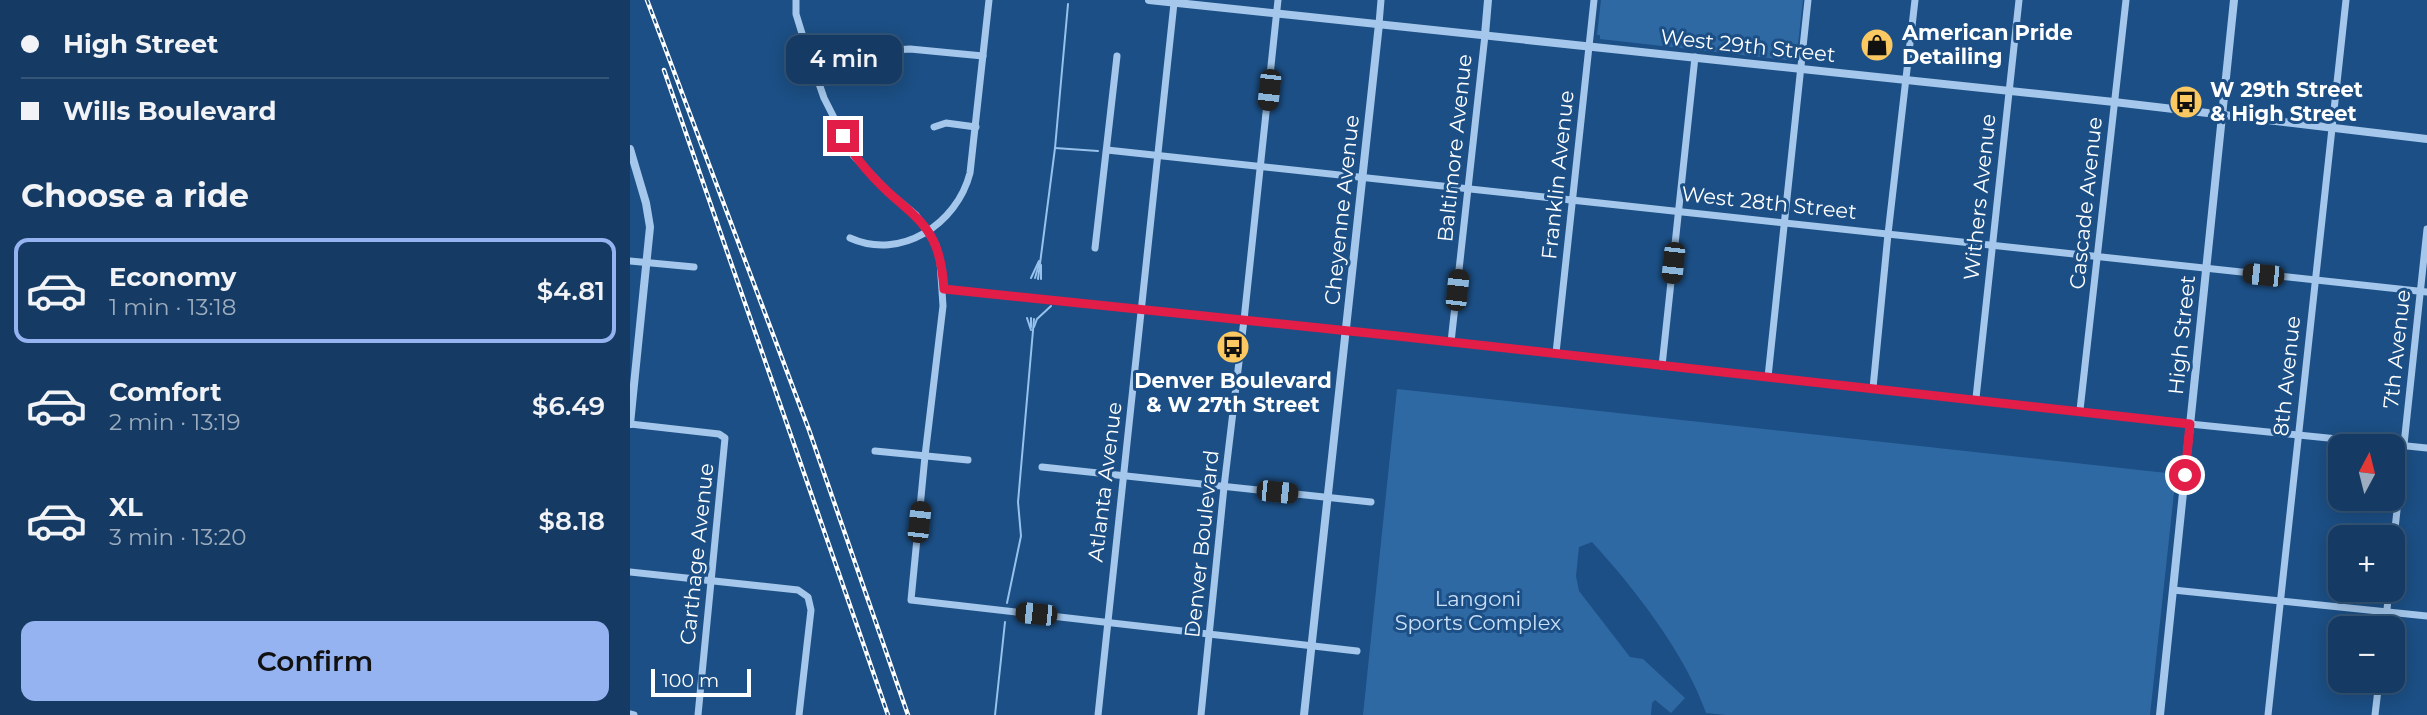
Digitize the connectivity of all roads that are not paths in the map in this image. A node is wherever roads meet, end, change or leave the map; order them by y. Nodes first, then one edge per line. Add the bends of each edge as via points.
1 (796, 0) edge
2 (989, 0) edge
3 (1149, 0) edge
4 (1278, 0) edge
5 (1381, 0) edge
6 (1488, 0) edge
7 (1594, 0) edge
8 (1808, 0) edge
9 (1915, 0) edge
10 (2019, 0) edge
11 (2126, 0) edge
12 (2234, 0) edge
13 (2346, 0) edge
14 (1189, 2) edge
15 (1174, 3) junction
16 (1277, 13) junction
17 (1379, 24) junction
18 (1485, 35) junction
19 (1589, 47) junction
20 (894, 50) dead end
21 (983, 56) junction
22 (1117, 56) dead end
23 (1695, 57) junction
24 (1800, 69) junction
25 (1906, 82) junction
26 (2009, 92) junction
27 (2114, 102) junction
28 (2223, 115) junction
29 (934, 127) dead end
30 (976, 127) junction
31 (2332, 128) junction
32 (2427, 139) edge
33 (630, 149) edge
34 (1107, 150) junction
35 (1158, 155) junction
36 (1261, 166) junction
37 (1363, 177) junction
38 (1468, 188) junction
39 (1573, 200) junction
40 (1678, 211) junction
41 (1783, 223) junction
42 (2427, 229) edge
43 (928, 231) junction
44 (1888, 234) junction
45 (850, 238) dead end
46 (1993, 245) junction
47 (1095, 247) dead end
48 (2098, 257) junction
49 (630, 261) edge
50 (646, 262) junction
51 (694, 267) dead end
52 (2207, 269) junction
53 (2315, 281) junction
54 (944, 289) junction
55 (2424, 291) edge
56 (1142, 309) junction
57 (1244, 320) junction
58 (1347, 331) junction
59 (1451, 342) junction
60 (1556, 354) junction
61 (1662, 366) junction
62 (1768, 377) junction
63 (1873, 388) junction
64 (1976, 398) junction
65 (2080, 410) junction
66 (630, 424) edge
67 (2190, 424) junction
68 (2299, 433) junction
69 (2404, 434) edge
70 (2328, 436) edge
71 (2405, 445) edge
72 (2427, 448) edge
73 (876, 451) dead end
74 (925, 456) junction
75 (968, 460) dead end
76 (1042, 467) dead end
77 (1124, 475) junction
78 (1224, 487) junction
79 (1328, 497) junction
80 (1371, 502) dead end
81 (630, 572) edge
82 (712, 581) junction
83 (2173, 590) junction
84 (2280, 601) junction
85 (2388, 602) edge
86 (2387, 612) junction
87 (2386, 616) edge
88 (2427, 616) edge
89 (1108, 622) junction
90 (1210, 633) junction
91 (1312, 646) junction
92 (1357, 651) dead end
93 (2378, 693) edge
94 (698, 715) edge
95 (799, 715) edge
96 (1098, 715) edge
97 (1201, 715) edge
98 (1304, 715) edge
99 (2160, 715) edge
100 (2268, 715) edge
101 (2375, 715) edge

1 - 43 street via 796,14 824,98 853,155
2 - 21 street
3 - 15 street, West 29th Street
4 - 16 street, Denver Boulevard
5 - 17 street, Cheyenne Avenue
6 - 18 street, Baltimore Avenue
7 - 19 street, Franklin Avenue
8 - 24 street
9 - 25 street
10 - 26 street, Withers Avenue
11 - 27 street, Cascade Avenue
12 - 28 street, High Street
13 - 31 street, 8th Avenue
14 - 15 street, West 29th Street
14 - 16 street, West 29th Street
15 - 35 street, Atlanta Avenue
16 - 17 street, West 29th Street
16 - 36 street, Denver Boulevard
17 - 18 street, West 29th Street
17 - 37 street, Cheyenne Avenue
18 - 19 street, West 29th Street
18 - 38 street, Baltimore Avenue
19 - 23 street, West 29th Street
19 - 39 street, Franklin Avenue
20 - 21 street
21 - 30 street
22 - 34 street
23 - 24 street, West 29th Street
23 - 40 street
24 - 25 street, West 29th Street
24 - 41 street
25 - 26 street, West 29th Street
25 - 44 street
26 - 27 street, West 29th Street
26 - 46 street, Withers Avenue
27 - 28 street, West 29th Street
27 - 48 street, Cascade Avenue
28 - 31 street, West 29th Street
28 - 52 street, High Street
29 - 30 street via 946,123
30 - 43 street via 962,195 949,215
31 - 32 street, West 29th Street
31 - 53 street, 8th Avenue
33 - 50 street via 649,215
34 - 35 street, West 28th Street
34 - 47 street
35 - 36 street, West 28th Street
35 - 56 street, Atlanta Avenue
36 - 37 street, West 28th Street
36 - 57 street, Denver Boulevard
37 - 38 street, West 28th Street
37 - 58 street, Cheyenne Avenue
38 - 39 street, West 28th Street
38 - 59 street, Baltimore Avenue
39 - 40 street, West 28th Street
39 - 60 street, Franklin Avenue
40 - 41 street, West 28th Street
40 - 61 street
41 - 44 street, West 28th Street
41 - 62 street
42 - 55 street, 7th Avenue
43 - 45 street via 907,241 884,244
43 - 54 street via 936,245
44 - 46 street, West 28th Street
44 - 63 street
46 - 48 street, West 28th Street
46 - 64 street, Withers Avenue
48 - 52 street, West 28th Street
48 - 65 street, Cascade Avenue
49 - 50 street
50 - 51 street
50 - 66 street
52 - 53 street, West 28th Street
52 - 67 street, High Street
53 - 55 street, West 28th Street
53 - 68 street, 8th Avenue
54 - 56 street
54 - 74 street
55 - 69 street, 7th Avenue
56 - 57 street
56 - 77 street, Atlanta Avenue
57 - 58 street
57 - 78 street, Denver Boulevard
58 - 59 street
58 - 79 street, Cheyenne Avenue
59 - 60 street
60 - 61 street
61 - 62 street
62 - 63 street
63 - 64 street
64 - 65 street
65 - 67 street
66 - 82 street, Carthage Avenue via 725,438
67 - 68 street
67 - 83 street, High Street
68 - 70 street
68 - 84 street, 8th Avenue
71 - 72 street
73 - 74 street
74 - 75 street
74 - 89 street via 911,600
76 - 77 street
77 - 78 street
77 - 89 street, Atlanta Avenue
78 - 79 street
78 - 90 street, Denver Boulevard
79 - 80 street
79 - 91 street, Cheyenne Avenue
81 - 82 street
82 - 94 street, Carthage Avenue
82 - 95 street via 797,590 808,597 811,610
83 - 84 street
83 - 99 street, High Street
84 - 86 street
84 - 100 street, 8th Avenue
85 - 86 street
86 - 87 street
86 - 88 street
89 - 90 street
89 - 96 street, Atlanta Avenue
90 - 91 street
90 - 97 street, Denver Boulevard
91 - 92 street
91 - 98 street, Cheyenne Avenue
93 - 101 street

